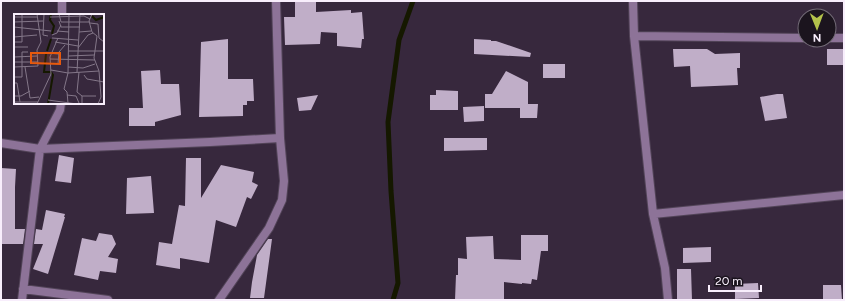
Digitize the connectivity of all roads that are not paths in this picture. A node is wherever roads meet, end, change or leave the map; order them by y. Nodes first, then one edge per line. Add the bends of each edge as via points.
1 (62, 1) edge
2 (276, 1) edge
3 (633, 1) edge
4 (62, 14) edge
5 (634, 36) junction
6 (797, 38) edge
7 (61, 104) edge
8 (280, 138) junction
9 (1, 143) edge
10 (40, 149) junction
11 (844, 195) edge
12 (653, 214) junction
13 (23, 290) junction
14 (22, 300) edge
15 (108, 300) edge
16 (219, 300) edge
17 (668, 300) edge

1 - 4 street
2 - 8 street
3 - 5 street
5 - 6 street
5 - 12 street
7 - 10 street
8 - 10 street
8 - 16 street via 284,181 282,200 269,228
9 - 10 street
10 - 13 street
11 - 12 street
12 - 17 street via 665,268
13 - 14 street
13 - 15 street

